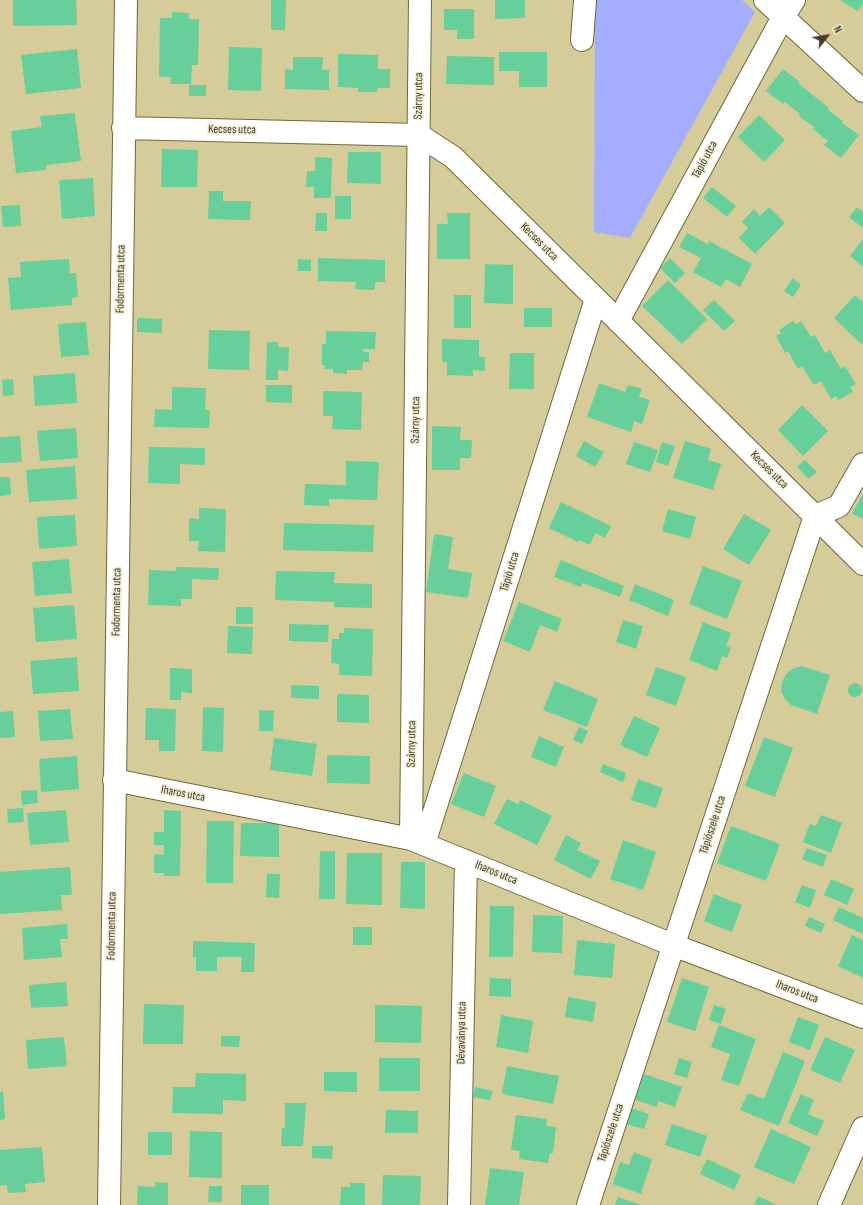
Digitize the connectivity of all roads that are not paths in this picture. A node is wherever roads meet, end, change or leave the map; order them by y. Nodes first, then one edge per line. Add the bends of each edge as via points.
1 (126, 0) edge
2 (420, 0) edge
3 (585, 0) edge
4 (764, 0) edge
5 (788, 8) edge
6 (582, 40) dead end
7 (863, 91) edge
8 (123, 128) junction
9 (419, 135) junction
10 (596, 299) junction
11 (618, 321) junction
12 (863, 464) edge
13 (816, 516) junction
14 (863, 564) edge
15 (114, 780) junction
16 (417, 842) junction
17 (466, 861) junction
18 (673, 946) junction
19 (863, 1017) edge
20 (863, 1128) edge
21 (109, 1205) edge
22 (459, 1205) edge
23 (588, 1205) edge
24 (829, 1205) edge

1 - 8 street, Fodormenta utca
2 - 9 street, Szárny utca
3 - 6 street
4 - 5 street
5 - 7 street
5 - 11 street, Tápió utca
8 - 9 street, Kecses utca
8 - 15 street, Fodormenta utca
9 - 10 street, Kecses utca via 453,157
9 - 16 street, Szárny utca
10 - 11 street, Kecses utca
10 - 16 street, Tápió utca
11 - 13 street, Kecses utca
12 - 13 street via 839,506
13 - 14 street, Kecses utca
13 - 18 street, Tápiószele utca
15 - 16 street, Iharos utca
15 - 21 street, Fodormenta utca
16 - 17 street, Iharos utca
17 - 18 street, Iharos utca
17 - 22 street, Dévaványa utca
18 - 19 street, Iharos utca
18 - 23 street, Tápiószele utca
20 - 24 street

